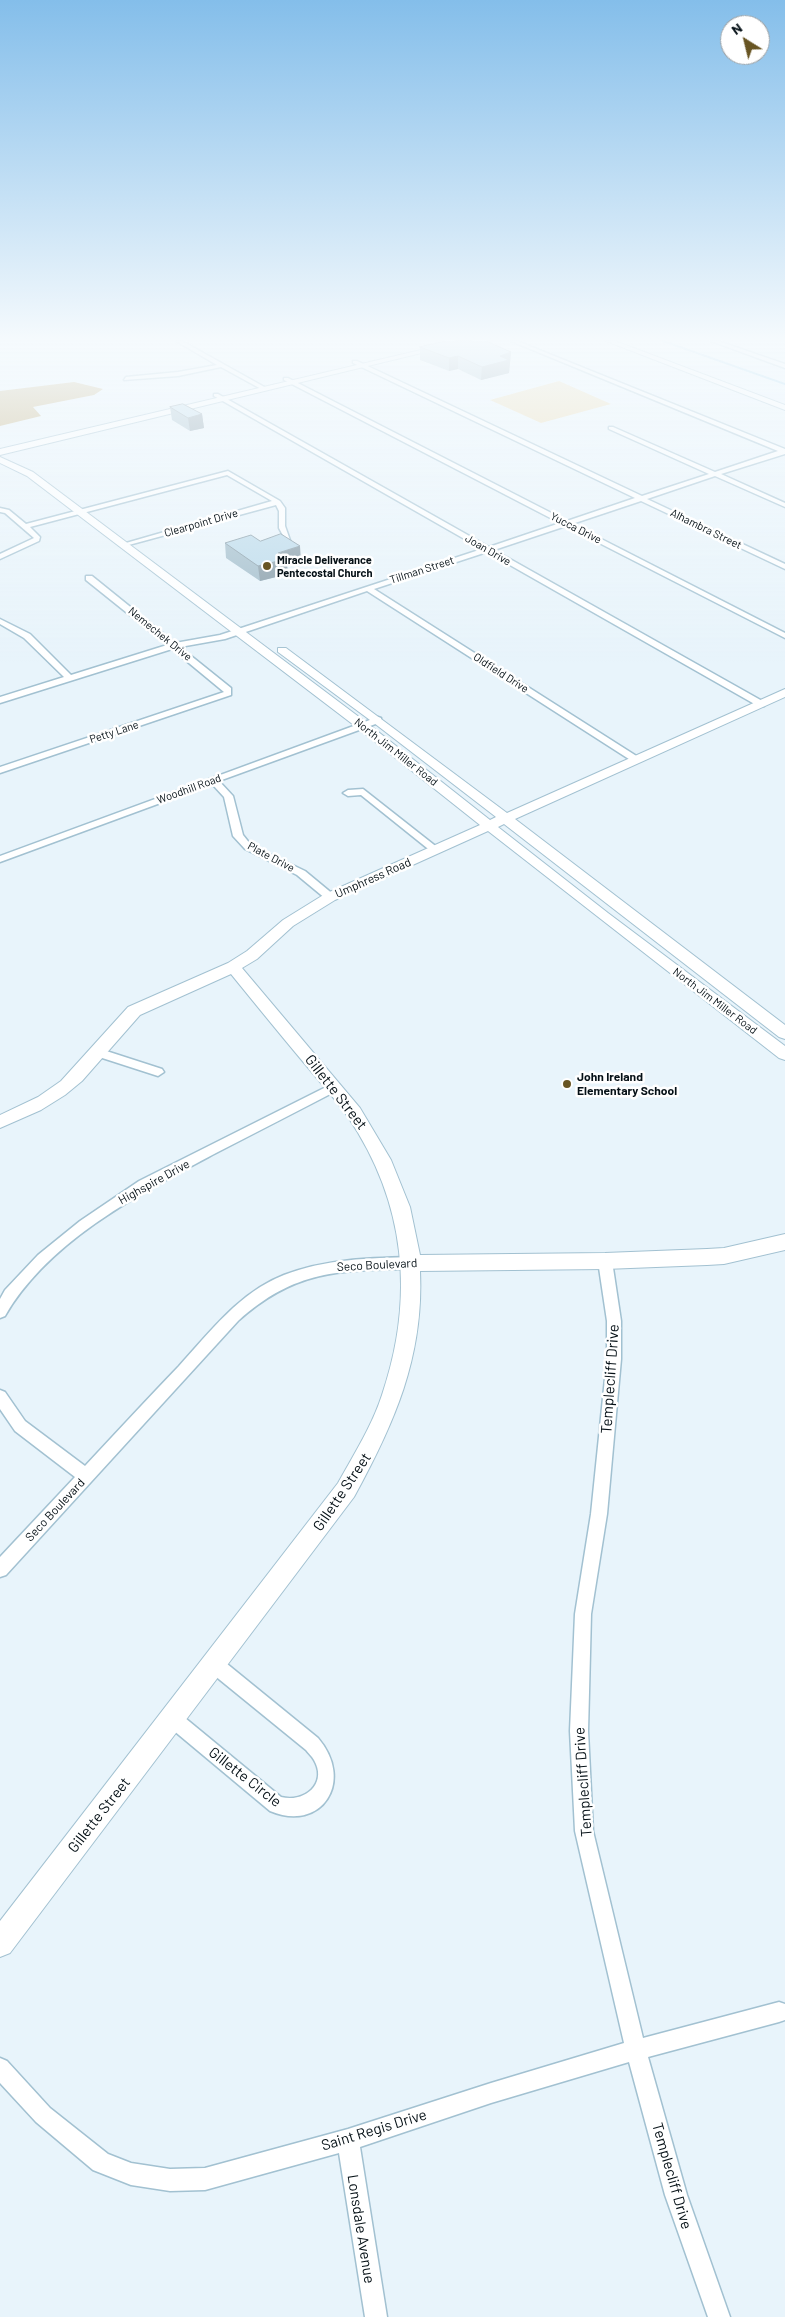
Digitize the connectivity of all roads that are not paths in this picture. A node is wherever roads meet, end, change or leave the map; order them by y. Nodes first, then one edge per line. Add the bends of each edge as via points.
1 (15, 449) edge
2 (311, 449) edge
3 (423, 449) edge
4 (538, 449) edge
5 (658, 449) edge
6 (785, 451) edge
7 (0, 453) edge
8 (0, 460) edge
9 (714, 474) junction
10 (50, 477) junction
11 (38, 480) junction
12 (641, 498) junction
13 (278, 502) junction
14 (785, 505) edge
15 (92, 509) junction
16 (0, 510) edge
17 (79, 512) junction
18 (566, 523) junction
19 (26, 526) junction
20 (136, 541) junction
21 (288, 542) edge
22 (123, 545) junction
23 (487, 549) junction
24 (0, 557) edge
25 (785, 567) edge
26 (89, 578) dead end
27 (366, 588) junction
28 (200, 589) dead end
29 (0, 620) edge
30 (244, 626) junction
31 (785, 636) edge
32 (174, 646) junction
33 (70, 678) junction
34 (228, 693) joint
35 (785, 693) edge
36 (0, 700) edge
37 (761, 704) junction
38 (378, 720) junction
39 (363, 726) junction
40 (635, 759) junction
41 (0, 770) edge
42 (214, 780) junction
43 (348, 792) dead end
44 (505, 819) junction
45 (490, 826) junction
46 (434, 850) junction
47 (0, 859) edge
48 (330, 897) junction
49 (619, 907) junction
50 (603, 916) junction
51 (233, 967) junction
52 (785, 1033) edge
53 (97, 1052) junction
54 (785, 1054) edge
55 (158, 1072) dead end
56 (334, 1087) junction
57 (0, 1122) edge
58 (785, 1242) edge
59 (605, 1261) junction
60 (412, 1263) junction
61 (0, 1312) edge
62 (0, 1397) edge
63 (86, 1476) junction
64 (0, 1569) edge
65 (215, 1664) junction
66 (173, 1719) junction
67 (0, 1943) edge
68 (779, 2012) dead end
69 (636, 2050) junction
70 (0, 2068) edge
71 (348, 2140) junction
72 (376, 2317) edge
73 (719, 2317) edge

1 - 7 main road
2 - 23 street, Joan Drive
3 - 18 street, Yucca Drive
4 - 12 street, Alhambra Street
5 - 9 street
6 - 9 street, Tillman Street
7 - 10 main road via 26,462
8 - 11 main road, North Jim Miller Road
9 - 12 street, Tillman Street
9 - 14 street
10 - 11 main road
10 - 15 main road
11 - 17 main road, North Jim Miller Road
12 - 18 street, Tillman Street
12 - 25 street, Alhambra Street
13 - 15 street via 228,473
13 - 20 street, Clearpoint Drive
13 - 21 street via 282,507 282,525
15 - 17 street
15 - 20 main road
16 - 19 street via 7,511
17 - 19 street
17 - 22 main road, North Jim Miller Road
18 - 23 street, Tillman Street
18 - 31 street, Yucca Drive
19 - 24 street via 35,533 37,540
20 - 22 street, Clearpoint Drive
20 - 28 main road
22 - 30 main road, North Jim Miller Road
23 - 27 street, Tillman Street
23 - 37 street, Joan Drive
26 - 32 street, Nemechek Drive
27 - 30 street, Tillman Street
27 - 40 street, Oldfield Drive
29 - 33 street via 27,636
30 - 32 street, Tillman Street via 214,638
30 - 38 main road, North Jim Miller Road via 270,641
30 - 39 main road, North Jim Miller Road
32 - 33 street, Tillman Street
32 - 34 street, Nemechek Drive
33 - 36 street, Tillman Street
34 - 41 street, Petty Lane
35 - 37 main road, Umphress Road
37 - 40 main road, Umphress Road
38 - 39 street, Woodhill Road
38 - 44 main road, North Jim Miller Road
39 - 42 street, Woodhill Road
39 - 45 main road, North Jim Miller Road
40 - 44 main road, Umphress Road
42 - 47 street, Woodhill Road
42 - 48 street, Plate Drive via 228,796 238,836 248,847 301,873
43 - 46 street via 363,792
44 - 45 main road, Umphress Road
44 - 49 main road, North Jim Miller Road
45 - 46 main road, Umphress Road
45 - 50 main road, North Jim Miller Road
46 - 48 main road, Umphress Road
48 - 51 main road, Umphress Road via 288,923 252,956
49 - 50 main road
49 - 52 main road, North Jim Miller Road
50 - 54 main road, North Jim Miller Road
51 - 53 main road, Umphress Road via 134,1011
51 - 56 main road, Gillette Street
53 - 55 street
53 - 57 main road, Umphress Road via 56,1095
56 - 60 main road, Gillette Street via 370,1135 382,1157 404,1214
56 - 61 street, Highspire Drive via 144,1185 114,1204 84,1225 28,1274
58 - 59 main road, Seco Boulevard via 724,1256
59 - 60 main road, Seco Boulevard
59 - 69 street, Templecliff Drive via 614,1321 614,1359 599,1514 583,1614 578,1731 584,1831
60 - 63 street, Seco Boulevard via 346,1265 315,1271 272,1286 232,1317
60 - 65 main road, Gillette Street via 402,1368 390,1408 371,1451 346,1490
62 - 63 street via 20,1426
63 - 64 street, Seco Boulevard
65 - 66 main road, Gillette Street
65 - 66 street, Gillette Circle via 312,1744 322,1756 326,1769 320,1793 301,1809 288,1810 276,1805
66 - 67 main road, Gillette Street
68 - 69 street, Saint Regis Drive
69 - 71 street, Saint Regis Drive
69 - 73 street, Templecliff Drive via 676,2194
70 - 71 street, Saint Regis Drive via 43,2115 101,2162 131,2174 170,2180 205,2179
71 - 72 street, Lonsdale Avenue

